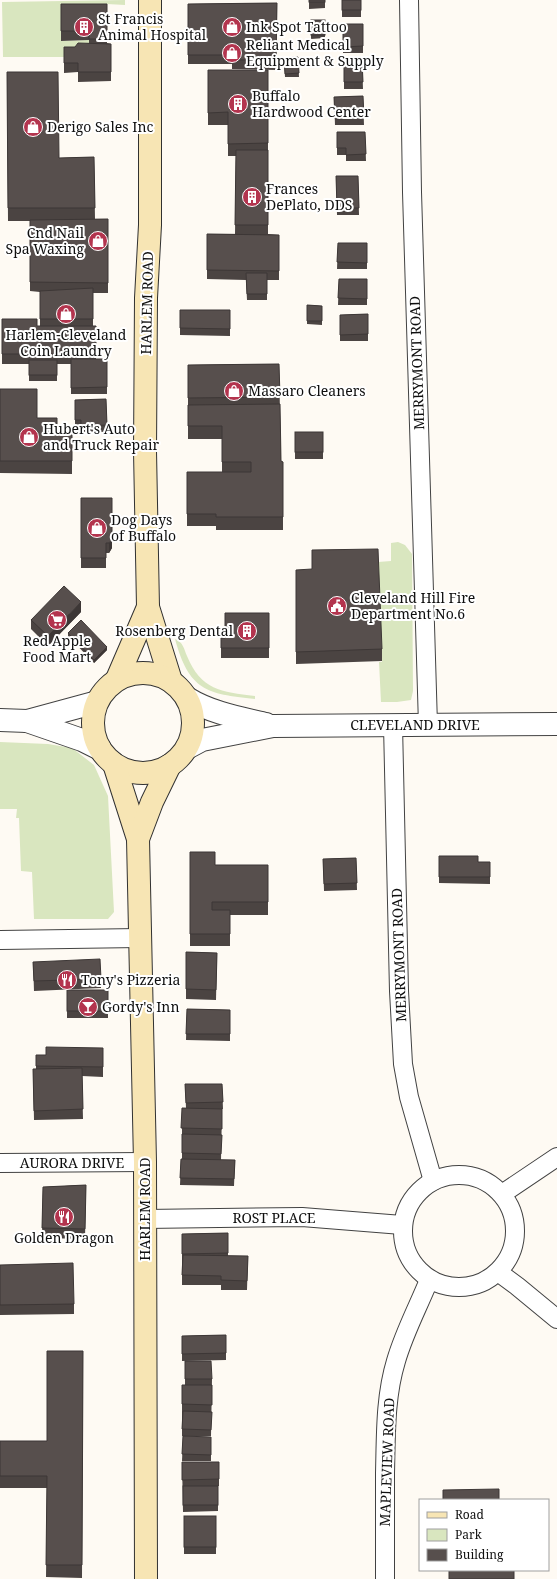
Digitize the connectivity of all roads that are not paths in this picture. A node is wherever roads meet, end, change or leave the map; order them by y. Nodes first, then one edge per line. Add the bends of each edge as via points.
1 (150, 0) edge
2 (409, 0) edge
3 (148, 607) junction
4 (117, 679) junction
5 (171, 681) junction
6 (187, 698) junction
7 (97, 702) junction
8 (0, 720) edge
9 (27, 721) junction
10 (557, 724) edge
11 (393, 725) junction
12 (428, 725) junction
13 (273, 726) junction
14 (187, 748) junction
15 (107, 756) junction
16 (170, 765) junction
17 (138, 839) junction
18 (139, 938) junction
19 (0, 940) edge
20 (557, 1157) edge
21 (145, 1162) junction
22 (0, 1163) edge
23 (433, 1181) junction
24 (502, 1194) junction
25 (145, 1219) junction
26 (402, 1225) junction
27 (498, 1272) junction
28 (429, 1280) junction
29 (557, 1319) edge
30 (146, 1579) edge
31 (385, 1579) edge

1 - 3 main road, HARLEM ROAD via 150,225 146,298 145,451
2 - 12 street, MERRYMONT ROAD
3 - 4 main road, HARLEM ROAD
3 - 5 main road, HARLEM ROAD
4 - 5 main road via 139,672 156,674
4 - 7 main road via 109,685
5 - 6 main road
6 - 13 street, CLEVELAND DRIVE via 211,710
6 - 14 main road via 194,723
7 - 9 street
7 - 15 main road via 93,730
8 - 9 street
9 - 15 street via 82,740
10 - 12 street, CLEVELAND DRIVE
11 - 12 street, CLEVELAND DRIVE
11 - 13 street, CLEVELAND DRIVE
11 - 23 street, MERRYMONT ROAD via 403,1064 409,1097
13 - 14 street, CLEVELAND DRIVE via 202,740
14 - 16 main road via 180,758
15 - 16 main road via 136,773 148,773
15 - 17 main road, HARLEM ROAD
16 - 17 main road, HARLEM ROAD
17 - 18 main road, HARLEM ROAD
18 - 19 street
18 - 21 main road, HARLEM ROAD
20 - 24 street
21 - 22 street, AURORA DRIVE
21 - 25 main road, HARLEM ROAD
23 - 24 street via 443,1176 462,1174 487,1182
23 - 26 street via 417,1193 406,1209
24 - 27 street via 512,1210 516,1230 510,1256
25 - 26 street, ROST PLACE via 302,1217
25 - 30 main road, HARLEM ROAD
26 - 28 street via 403,1245 411,1263
27 - 28 street via 486,1281 468,1288 448,1287
27 - 29 street
28 - 31 street, MAPLEVIEW ROAD via 408,1325 395,1362 389,1390 386,1419

